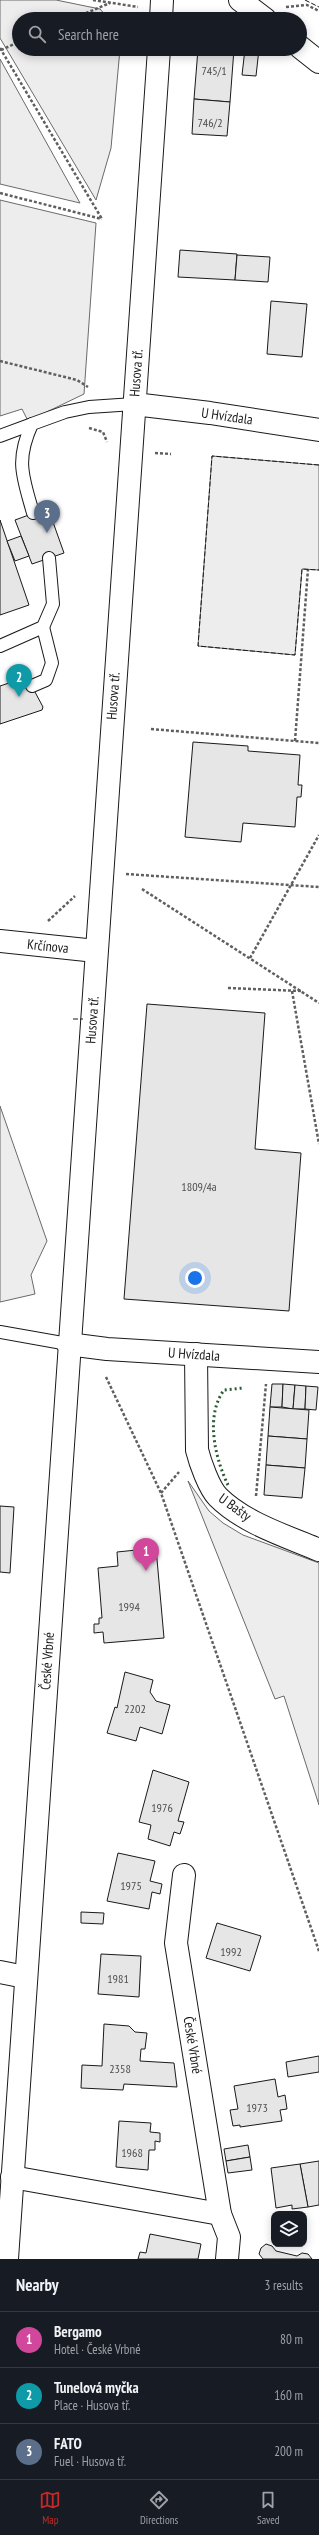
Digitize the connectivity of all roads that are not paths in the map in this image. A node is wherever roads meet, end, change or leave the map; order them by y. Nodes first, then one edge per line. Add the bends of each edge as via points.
1 (162, 0) edge
2 (240, 0) edge
3 (161, 12) edge
4 (256, 12) edge
5 (307, 53) edge
6 (159, 56) edge
7 (319, 62) edge
8 (134, 404) junction
9 (32, 424) junction
10 (319, 430) edge
11 (0, 436) edge
12 (32, 513) dead end
13 (48, 558) dead end
14 (43, 627) junction
15 (0, 646) edge
16 (32, 686) dead end
17 (0, 941) edge
18 (96, 951) junction
19 (0, 1332) edge
20 (68, 1344) junction
21 (196, 1354) junction
22 (319, 1362) edge
23 (319, 1550) edge
24 (184, 1875) dead end
25 (0, 1972) edge
26 (25, 1977) junction
27 (8, 2186) edge
28 (220, 2214) junction
29 (7, 2259) edge
30 (227, 2259) edge

1 - 3 street
2 - 4 street
5 - 7 street
6 - 8 street, Husova tř.
8 - 9 lane via 88,407
8 - 10 street, U Hvízdala
8 - 18 street, Husova tř.
9 - 11 lane
9 - 12 lane via 25,440 20,464
13 - 14 lane via 52,604
14 - 15 lane
14 - 16 lane via 52,663 46,680
17 - 18 street, Krčínova
18 - 20 street, Husova tř.
19 - 20 lane
20 - 21 street, U Hvízdala
20 - 26 street, České Vrbné
21 - 22 street, U Hvízdala
21 - 23 street, U Bašty via 200,1462 217,1497 253,1520
24 - 28 street, České Vrbné via 176,1943
25 - 26 street
26 - 27 street, České Vrbné
27 - 28 street
27 - 29 street, České Vrbné
28 - 30 street, České Vrbné via 229,2237

